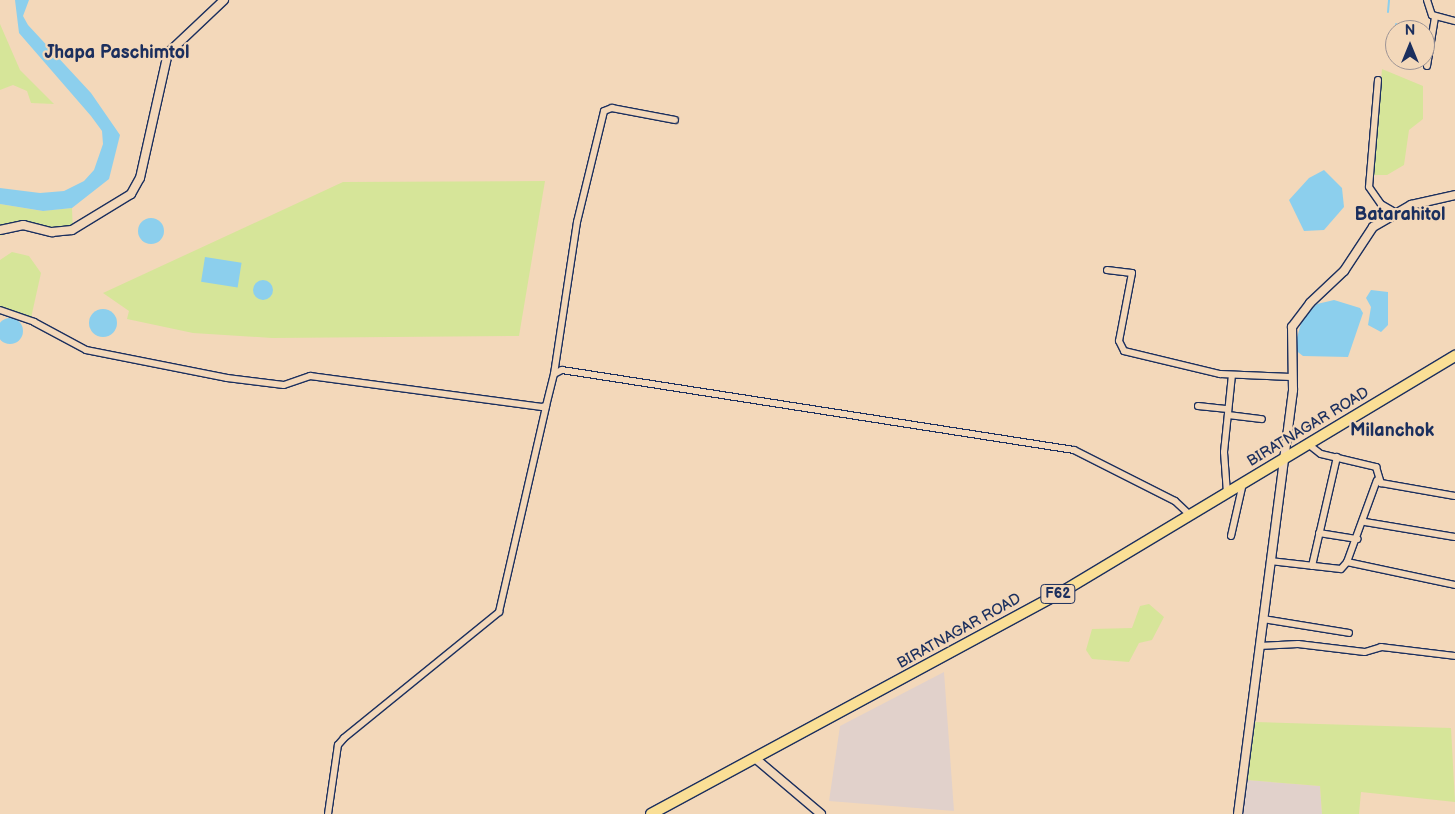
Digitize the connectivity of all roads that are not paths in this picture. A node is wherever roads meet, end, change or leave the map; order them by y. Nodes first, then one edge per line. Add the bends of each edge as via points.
1 (224, 0) edge
2 (1426, 0) edge
3 (1435, 16) junction
4 (1434, 20) edge
5 (1455, 21) edge
6 (1378, 80) dead end
7 (675, 120) dead end
8 (1455, 195) edge
9 (1394, 212) junction
10 (0, 230) edge
11 (1107, 270) dead end
12 (0, 310) edge
13 (1455, 356) edge
14 (554, 374) junction
15 (1232, 375) junction
16 (1291, 377) junction
17 (546, 406) junction
18 (1198, 406) dead end
19 (1228, 412) junction
20 (1262, 419) dead end
21 (1308, 444) junction
22 (1337, 457) junction
23 (1284, 458) junction
24 (1377, 480) junction
25 (1244, 482) junction
26 (1227, 493) junction
27 (1455, 496) edge
28 (1190, 515) junction
29 (1365, 522) junction
30 (1319, 533) junction
31 (1231, 536) dead end
32 (1455, 537) edge
33 (1358, 539) junction
34 (1270, 561) junction
35 (1347, 562) junction
36 (1312, 566) junction
37 (1455, 585) edge
38 (1263, 619) junction
39 (1349, 633) dead end
40 (1259, 646) junction
41 (1455, 656) edge
42 (756, 759) junction
43 (328, 814) edge
44 (651, 814) edge
45 (821, 814) edge
46 (1238, 814) edge

1 - 10 street via 168,53 140,178 131,194 72,230 52,232 23,225
2 - 3 street
3 - 4 street
3 - 5 street
6 - 9 street via 1369,187 1381,204
7 - 14 street via 612,108 604,111 577,222
8 - 9 street
9 - 16 street via 1374,226 1344,271 1295,321
11 - 15 street via 1132,273 1119,342 1124,351
12 - 17 street via 34,322 86,350 227,378 284,385 310,376
13 - 21 main road, BIRATNAGAR ROAD / F62
14 - 17 street
14 - 28 street via 562,370 791,403 1074,450 1175,501
15 - 16 street
15 - 19 street
16 - 23 street
17 - 43 street via 499,612 338,745
18 - 19 street
19 - 20 street
19 - 26 street
21 - 22 street via 1321,454
21 - 23 main road, BIRATNAGAR ROAD / F62
22 - 24 street via 1376,467
22 - 30 street
23 - 25 main road, BIRATNAGAR ROAD / F62
23 - 34 street
24 - 27 street
24 - 29 street
25 - 26 main road, BIRATNAGAR ROAD / F62
25 - 31 street
26 - 28 main road, BIRATNAGAR ROAD / F62
28 - 42 main road, BIRATNAGAR ROAD / F62 via 1067,589
29 - 32 street
29 - 33 street
30 - 33 street
30 - 36 street
33 - 35 street
34 - 36 street
34 - 38 street
35 - 36 street via 1341,570
35 - 37 street
38 - 39 street
38 - 40 street
40 - 41 street via 1298,644 1365,652 1381,647
40 - 46 street
42 - 44 main road, BIRATNAGAR ROAD / F62
42 - 45 street

